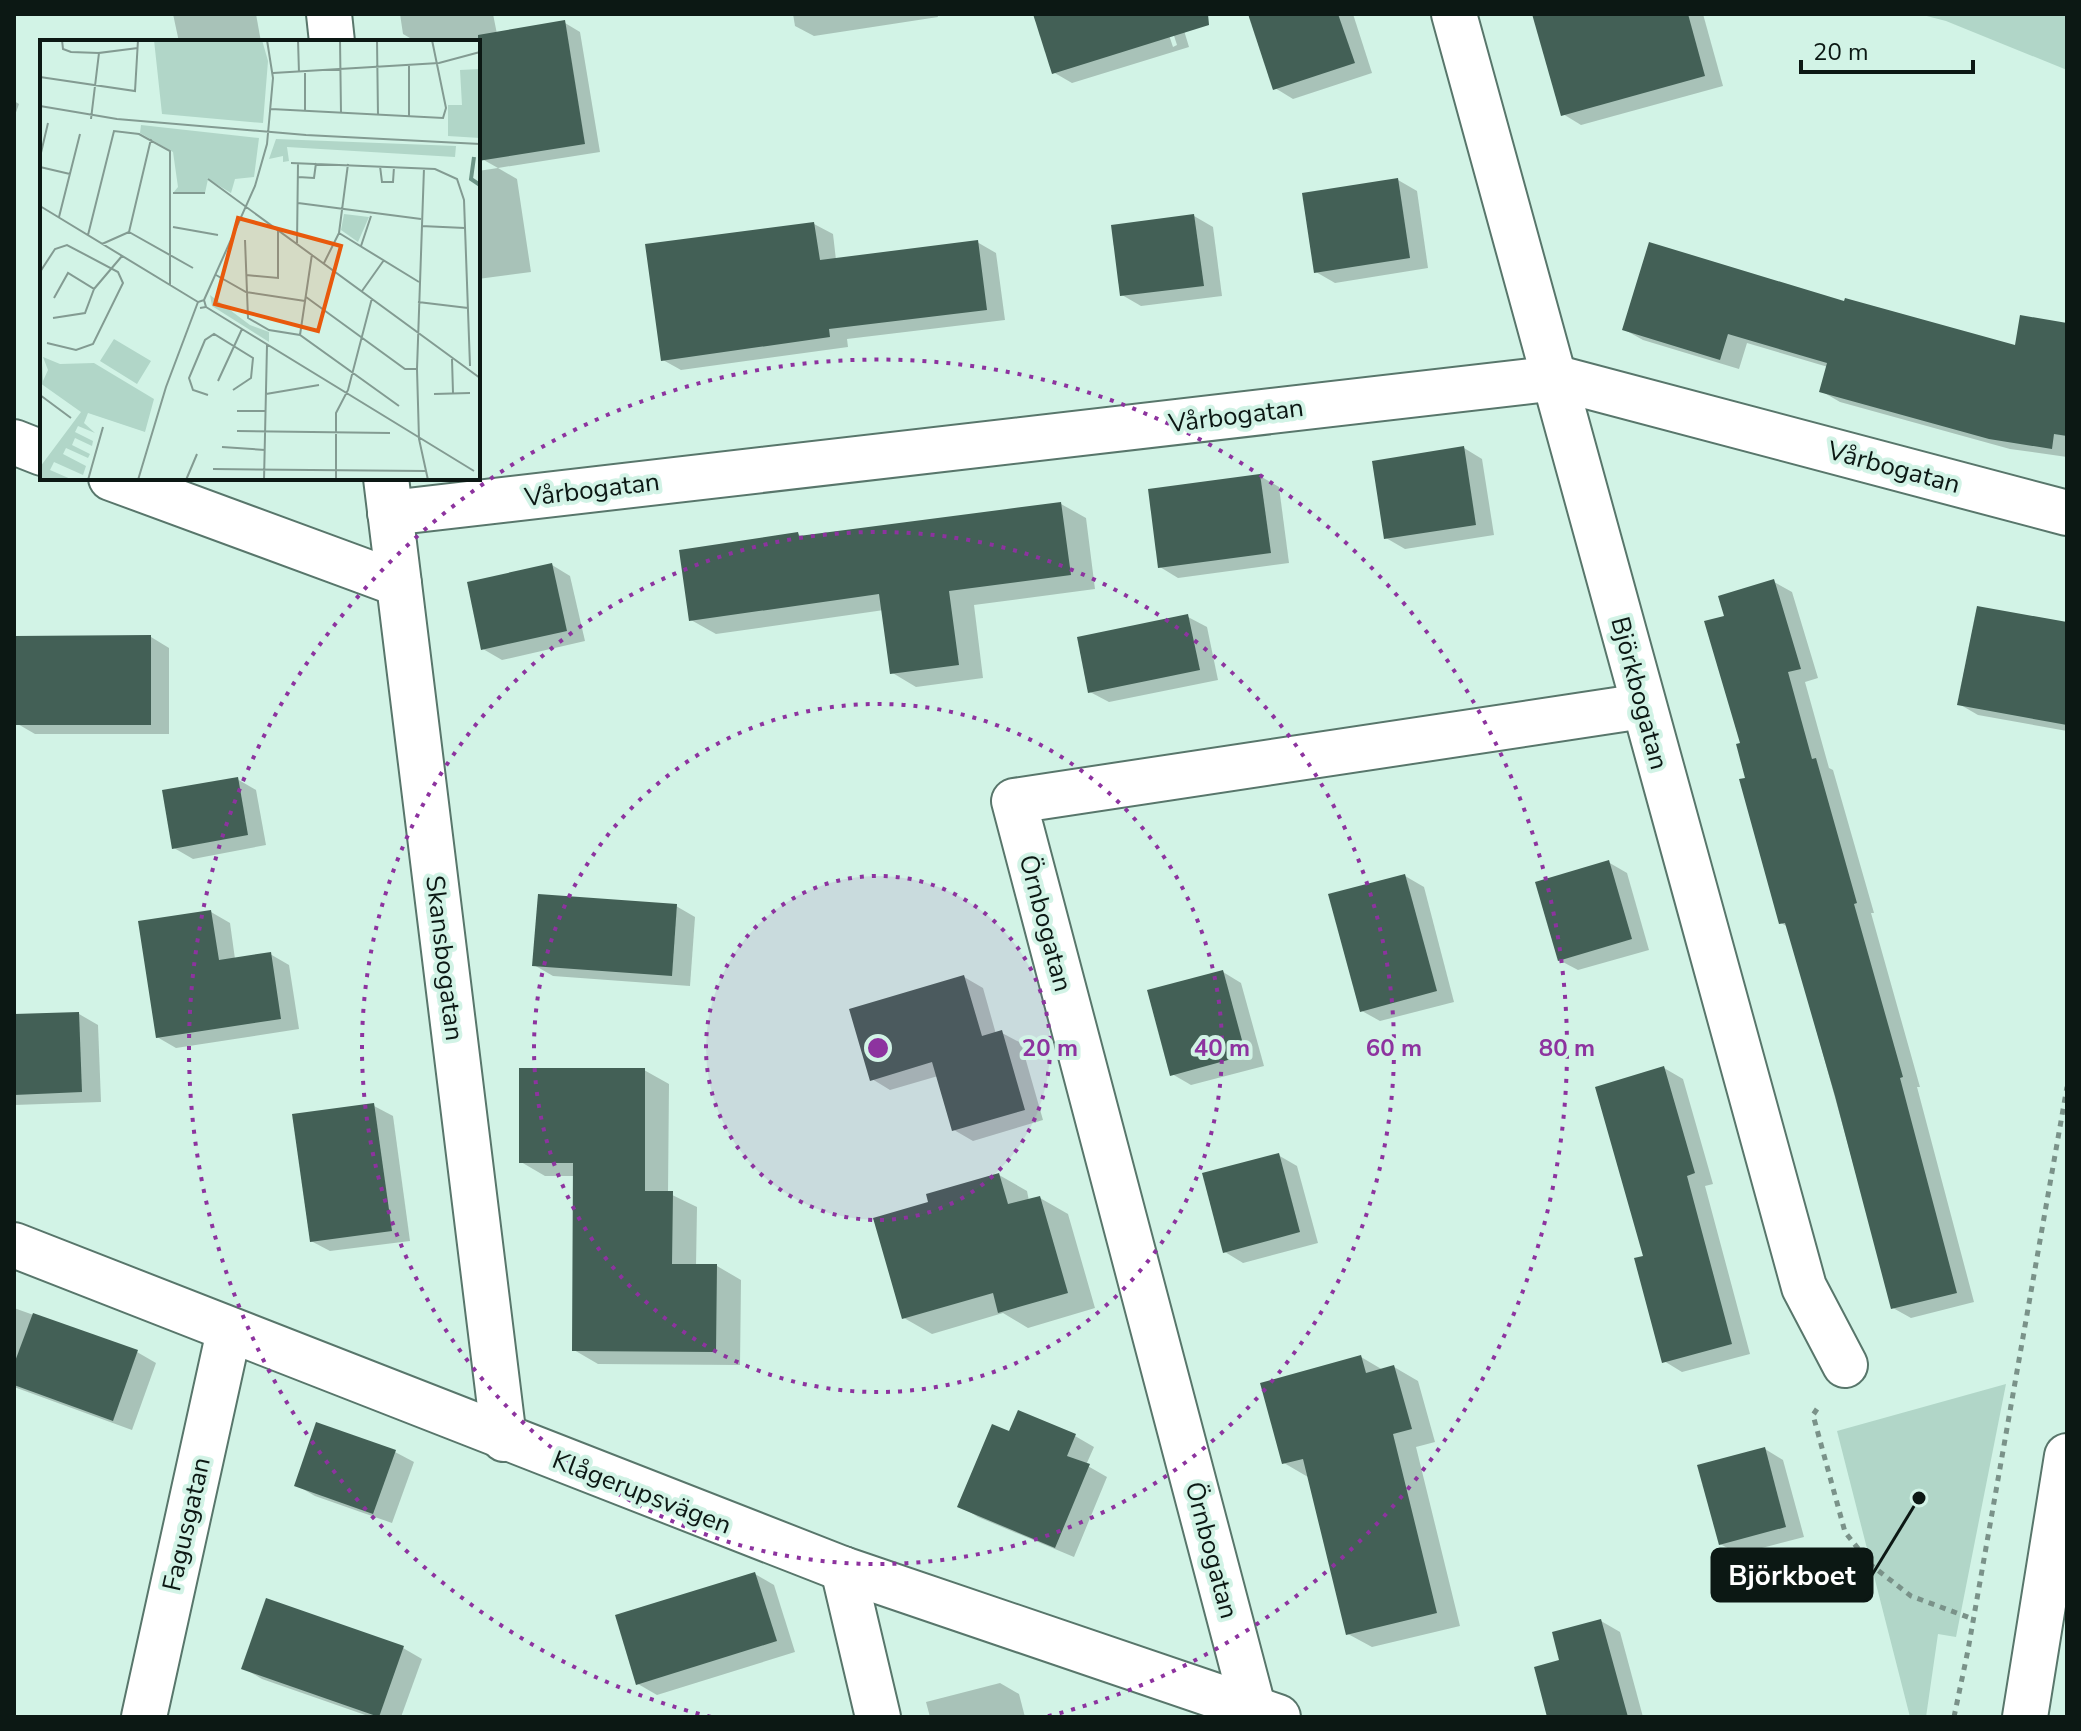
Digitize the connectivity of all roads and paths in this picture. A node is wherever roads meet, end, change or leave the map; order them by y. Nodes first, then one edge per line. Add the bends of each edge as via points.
1 (329, 14) edge
2 (1454, 14) edge
3 (332, 40) edge
4 (1557, 378) junction
5 (14, 442) edge
6 (40, 452) edge
7 (116, 480) edge
8 (388, 495) edge
9 (2067, 513) edge
10 (399, 584) junction
11 (1643, 706) junction
12 (2067, 1087) edge
13 (14, 1245) edge
14 (229, 1331) junction
15 (1845, 1365) joint
16 (504, 1439) junction
17 (2067, 1456) edge
18 (843, 1569) junction
19 (1973, 1619) junction
20 (1265, 1712) edge
21 (144, 1717) edge
22 (878, 1717) edge
23 (1954, 1717) edge
24 (2025, 1717) edge

1 - 3 street
2 - 4 street, Björkbogatan
4 - 8 street, Vårbogatan
4 - 9 street, Vårbogatan
4 - 11 street, Björkbogatan
5 - 6 street
7 - 10 street
8 - 10 street, Skansbogatan
10 - 16 street, Skansbogatan
11 - 15 street, Björkbogatan via 1804,1287
11 - 20 street, Örnbogatan via 1014,801
12 - 19 path
13 - 14 street, Klågerupsvägen
14 - 16 street, Klågerupsvägen
14 - 21 street, Fagusgatan
15 - 19 path via 1813,1415 1845,1532 1871,1565 1911,1596
16 - 18 street, Klågerupsvägen
17 - 24 street
18 - 20 street, Klågerupsvägen
18 - 22 street
19 - 23 path

